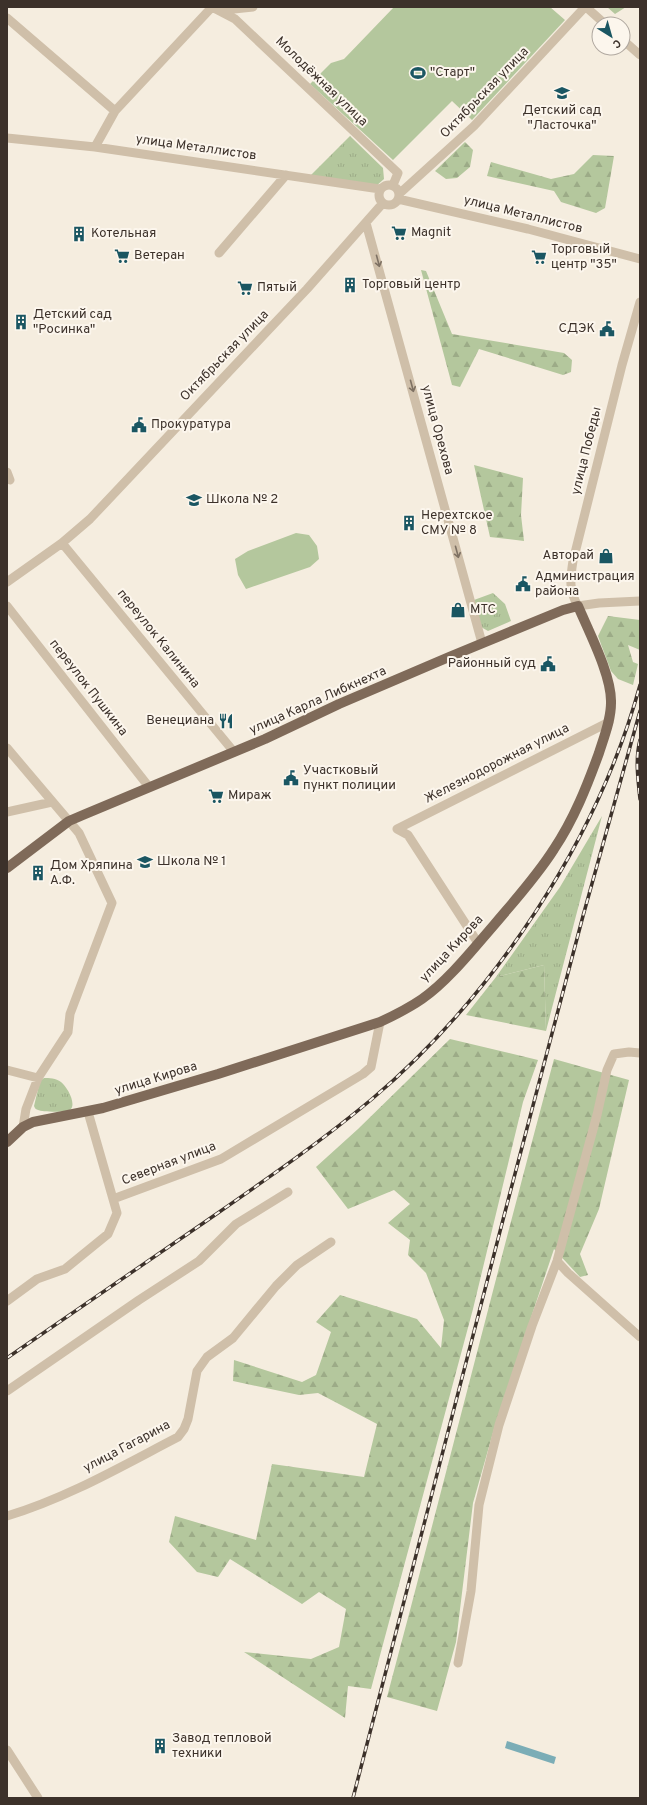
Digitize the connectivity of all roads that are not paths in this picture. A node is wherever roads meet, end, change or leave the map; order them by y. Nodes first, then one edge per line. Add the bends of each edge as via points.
1 (213, 7) edge
2 (253, 7) edge
3 (585, 7) edge
4 (596, 16) edge
5 (7, 18) edge
6 (631, 47) edge
7 (640, 55) edge
8 (115, 111) junction
9 (7, 138) edge
10 (95, 147) junction
11 (286, 175) junction
12 (393, 185) junction
13 (380, 189) junction
14 (399, 196) junction
15 (383, 203) junction
16 (366, 223) junction
17 (219, 253) dead end
18 (640, 259) edge
19 (640, 302) edge
20 (62, 543) junction
21 (7, 582) edge
22 (627, 601) junction
23 (640, 601) edge
24 (640, 605) edge
25 (7, 606) edge
26 (578, 606) junction
27 (482, 643) junction
28 (609, 722) junction
29 (7, 748) edge
30 (234, 752) junction
31 (149, 787) junction
32 (52, 802) junction
33 (7, 812) edge
34 (70, 821) junction
35 (7, 868) edge
36 (478, 943) junction
37 (380, 1022) junction
38 (640, 1053) edge
39 (7, 1070) edge
40 (38, 1078) junction
41 (88, 1112) junction
42 (23, 1127) junction
43 (7, 1142) edge
44 (288, 1192) dead end
45 (114, 1199) junction
46 (331, 1242) dead end
47 (557, 1261) junction
48 (7, 1300) edge
49 (640, 1337) edge
50 (7, 1391) edge
51 (7, 1516) edge
52 (458, 1663) dead end
53 (7, 1750) edge
54 (38, 1798) edge

1 - 2 street
1 - 8 street
1 - 12 street, Молодёжная улица via 235,18 398,173
3 - 4 street
3 - 14 street, Октябрьская улица via 474,126
5 - 8 street
6 - 7 street
8 - 10 street
9 - 10 street, улица Металлистов
10 - 11 street, улица Металлистов
11 - 13 street, улица Металлистов
11 - 17 street
12 - 13 street via 386,185
12 - 14 street via 397,188
13 - 15 street via 379,195
14 - 15 street via 392,204
14 - 18 street, улица Металлистов
15 - 16 street, Октябрьская улица
16 - 20 street, Октябрьская улица via 90,519
16 -> 27 street, улица Орехова
19 - 26 street, улица Победы via 573,561 570,589
20 - 21 street, Октябрьская улица
20 - 30 street, переулок Калинина
22 - 23 street
22 - 24 street
22 - 26 street
25 - 31 street, переулок Пушкина
26 - 27 main road, улица Карла Либкнехта
26 - 28 main road, улица Кирова via 607,678 612,702
27 - 30 main road, улица Карла Либкнехта
28 - 36 main road, улица Кирова via 576,812 554,849
28 - 36 street, Железнодорожная улица via 397,829 408,835
29 - 32 street
30 - 31 main road, улица Карла Либкнехта
31 - 34 main road, улица Карла Либкнехта
32 - 33 street
32 - 34 street
34 - 35 main road, улица Карла Либкнехта
34 - 40 street via 79,833 112,903 70,1014 68,1032
36 - 37 main road, улица Кирова via 423,998
37 - 41 main road, улица Кирова
37 - 45 street, Северная улица via 372,1067 363,1074 221,1159
38 - 47 street via 614,1054 607,1070
39 - 40 street
40 - 42 street via 26,1109
41 - 42 main road, улица Кирова via 41,1120
41 - 45 street
42 - 43 main road, улица Кирова
44 - 50 street via 236,1224 199,1261
45 - 48 street, Северная улица via 117,1213 108,1234 65,1269 37,1279
46 - 51 street, улица Гагарина via 297,1265 233,1338 207,1357 197,1371 188,1419 178,1437 59,1498
47 - 49 street
47 - 52 street via 499,1425 479,1505 471,1591
53 - 54 street

